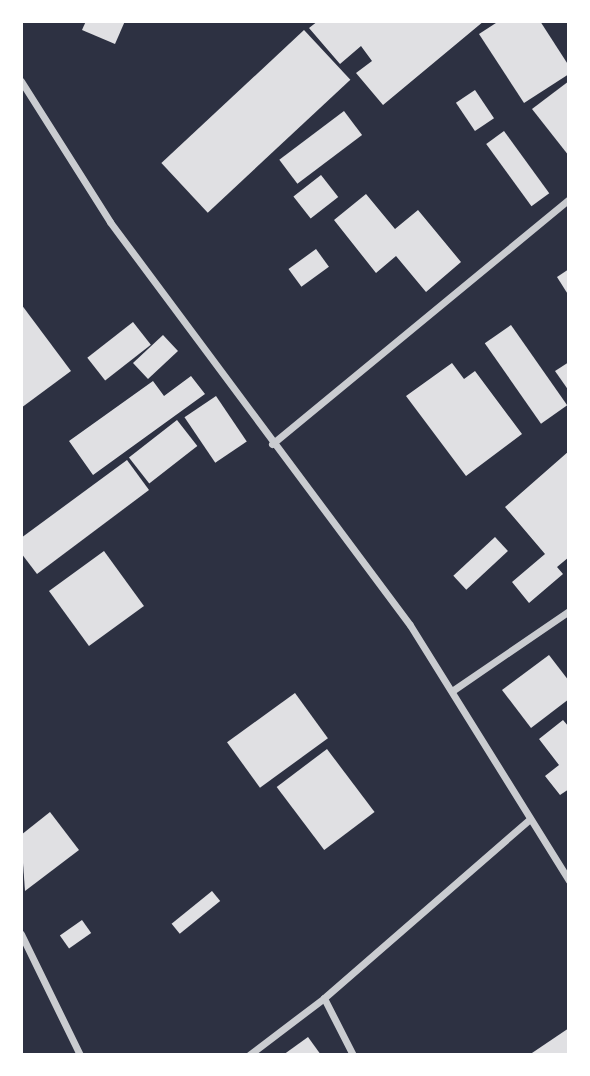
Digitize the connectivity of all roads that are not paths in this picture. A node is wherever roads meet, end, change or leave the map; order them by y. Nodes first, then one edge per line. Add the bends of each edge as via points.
1 (21, 82) edge
2 (569, 199) edge
3 (272, 444) junction
4 (569, 611) edge
5 (452, 691) junction
6 (530, 819) junction
7 (569, 880) edge
8 (21, 934) edge
9 (324, 998) junction
10 (80, 1055) edge
11 (249, 1055) edge
12 (354, 1055) edge

1 - 3 street via 110,222
2 - 3 street
3 - 5 street via 410,625
4 - 5 street
5 - 6 street
6 - 7 street
6 - 9 street
8 - 10 street
9 - 11 street
9 - 12 street

